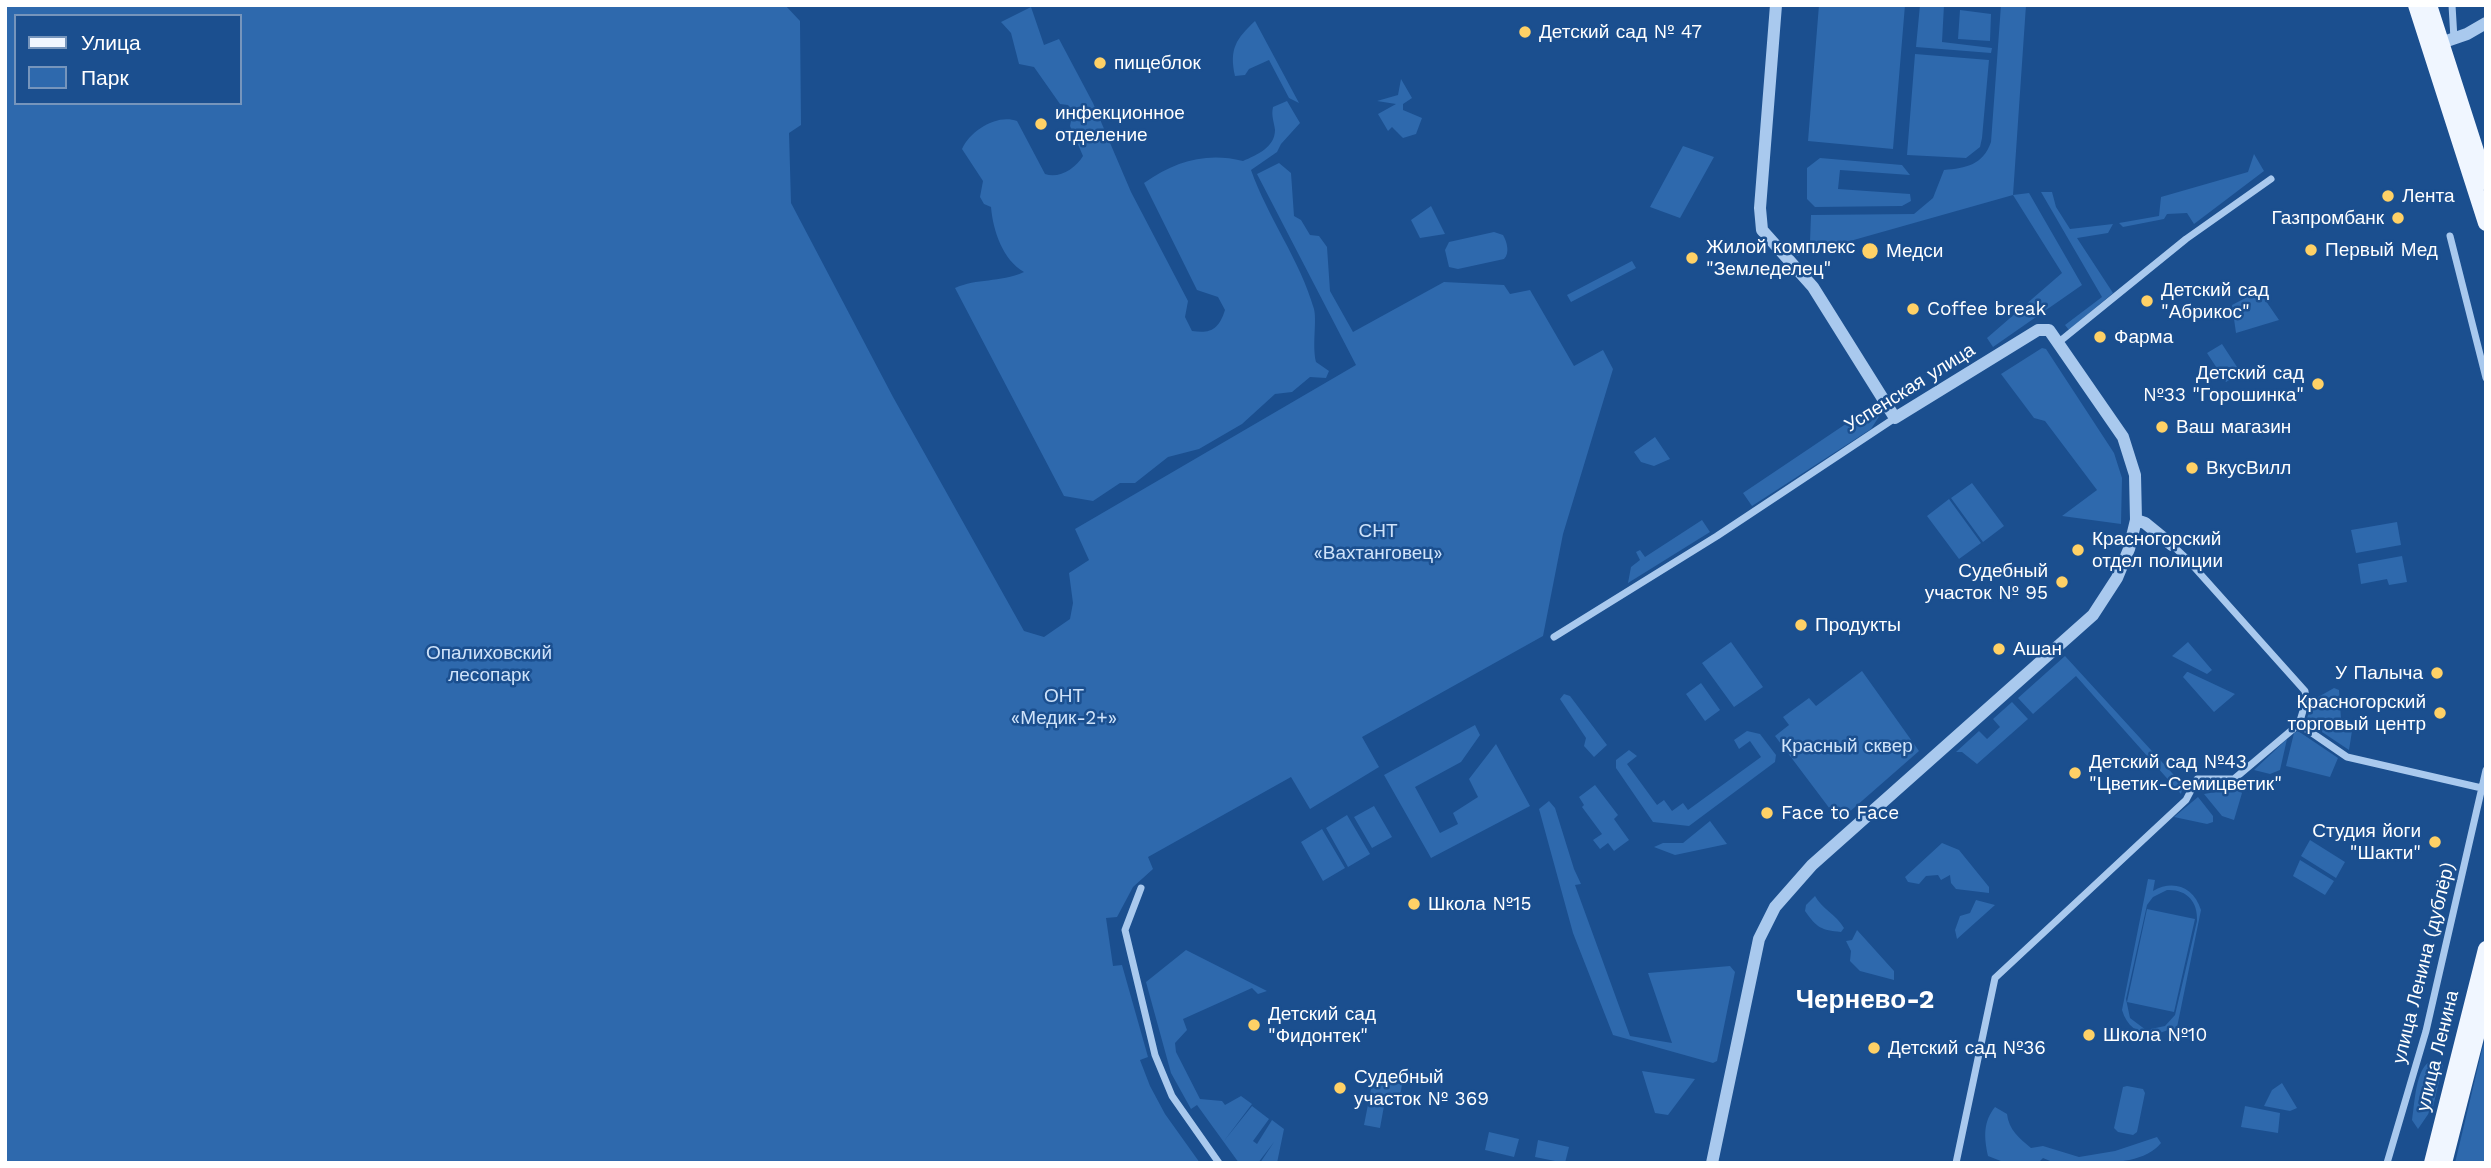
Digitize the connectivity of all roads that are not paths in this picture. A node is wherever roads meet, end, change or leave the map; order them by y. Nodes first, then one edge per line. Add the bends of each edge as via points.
1 (1776, 5) edge
2 (2416, 5) edge
3 (2430, 5) edge
4 (2452, 5) edge
5 (2486, 23) edge
6 (2443, 43) junction
7 (2271, 179) dead end
8 (2486, 182) edge
9 (2486, 223) edge
10 (2450, 236) dead end
11 (2059, 342) junction
12 (2486, 378) edge
13 (1895, 418) junction
14 (2136, 520) junction
15 (2172, 545) joint
16 (1554, 637) dead end
17 (2299, 724) junction
18 (2486, 770) edge
19 (2484, 788) edge
20 (1141, 888) dead end
21 (2486, 949) edge
22 (2486, 998) edge
23 (1219, 1163) edge
24 (1712, 1163) edge
25 (1956, 1163) edge
26 (2387, 1163) edge
27 (2432, 1163) edge
28 (2445, 1163) edge

1 - 13 street via 1762,230 1813,288
2 - 6 main road
3 - 6 main road
4 - 6 street
5 - 6 street
6 - 8 main road
6 - 9 main road
7 - 11 street via 2168,253
10 - 12 street
11 - 13 street, Успенская улица via 2049,330 2038,330
11 - 14 street via 2127,446 2135,475
13 - 16 street, Успенская улица
14 - 15 street
14 - 24 street via 2124,562 2098,610 1812,865 1775,906 1759,939
15 - 17 street via 2305,691
17 - 19 street via 2347,757
17 - 25 street via 2234,779 2197,779 2186,800 1998,973
18 - 19 street, улица Ленина (дублёр)
19 - 26 street, улица Ленина (дублёр) via 2429,1020
20 - 23 street via 1125,930 1155,1055 1172,1096
21 - 27 main road, улица Ленина
22 - 28 main road, улица Ленина

